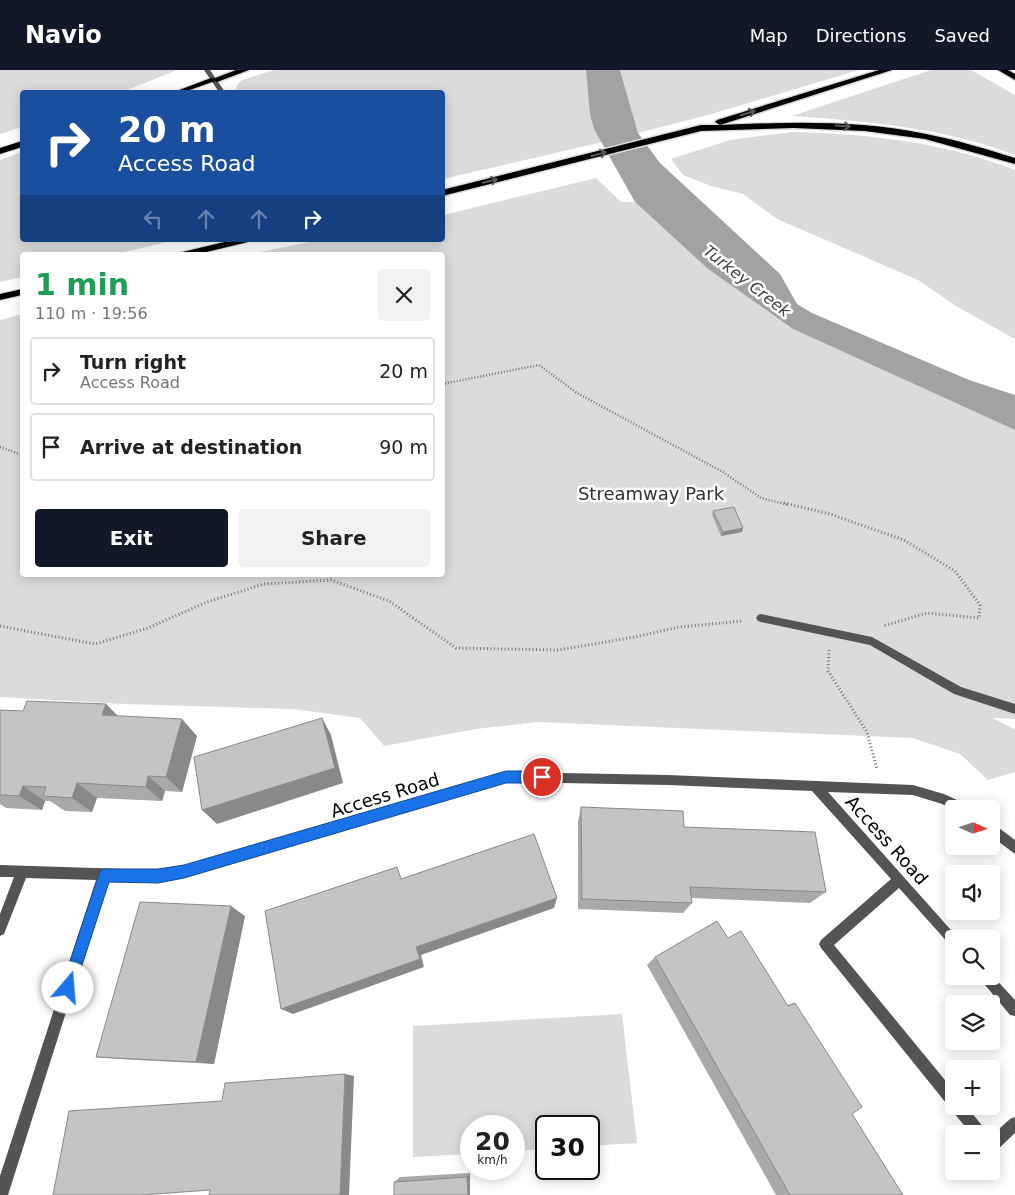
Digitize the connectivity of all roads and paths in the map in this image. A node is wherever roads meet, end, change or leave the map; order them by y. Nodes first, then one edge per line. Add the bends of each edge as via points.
1 (207, 70) edge
2 (245, 70) edge
3 (888, 70) edge
4 (1002, 70) edge
5 (1015, 77) edge
6 (214, 80) junction
7 (184, 90) edge
8 (221, 90) edge
9 (701, 128) junction
10 (20, 145) edge
11 (0, 152) edge
12 (1015, 161) edge
13 (445, 192) edge
14 (237, 242) edge
15 (194, 252) edge
16 (20, 292) edge
17 (0, 297) edge
18 (445, 383) edge
19 (0, 448) edge
20 (20, 454) edge
21 (761, 618) dead end
22 (743, 621) dead end
23 (0, 626) edge
24 (883, 626) dead end
25 (828, 671) dead end
26 (1015, 709) edge
27 (814, 785) junction
28 (883, 789) junction
29 (945, 801) edge
30 (1000, 834) edge
31 (1013, 843) edge
32 (0, 871) edge
33 (22, 872) junction
34 (104, 875) junction
35 (899, 880) junction
36 (0, 930) edge
37 (945, 931) edge
38 (993, 985) edge
39 (1015, 1010) edge
40 (945, 1091) edge
41 (964, 1115) edge
42 (1015, 1124) edge
43 (973, 1125) edge
44 (1000, 1138) edge
45 (1, 1195) edge

1 - 6 street
2 - 6 highway
9 -> 3 highway
4 - 5 highway
6 - 7 highway
6 - 8 street
9 -> 12 highway via 794,125 865,128 926,136
13 -> 9 highway
10 - 11 highway
14 - 15 highway
16 - 17 highway
18 - 24 path via 539,365 577,393 723,472 761,498 830,514 904,540 955,571 980,605 979,618 927,613
19 - 20 path
21 - 26 street via 872,641 958,691
22 - 23 path via 679,627 558,650 456,648 389,601 331,580 264,584 207,602 148,628 95,644
25 - 28 path via 867,732
27 - 28 street, Access Road
27 - 34 street, Access Road via 506,777 197,869 158,876
27 - 35 street, Access Road
28 - 29 street, Access Road via 927,793
30 - 31 street
32 - 33 street, Access Road
33 - 34 street, Access Road
33 - 36 street
34 - 45 street
35 - 37 street, Access Road
35 - 40 street via 825,944
38 - 39 street
41 - 43 street
42 - 44 street

